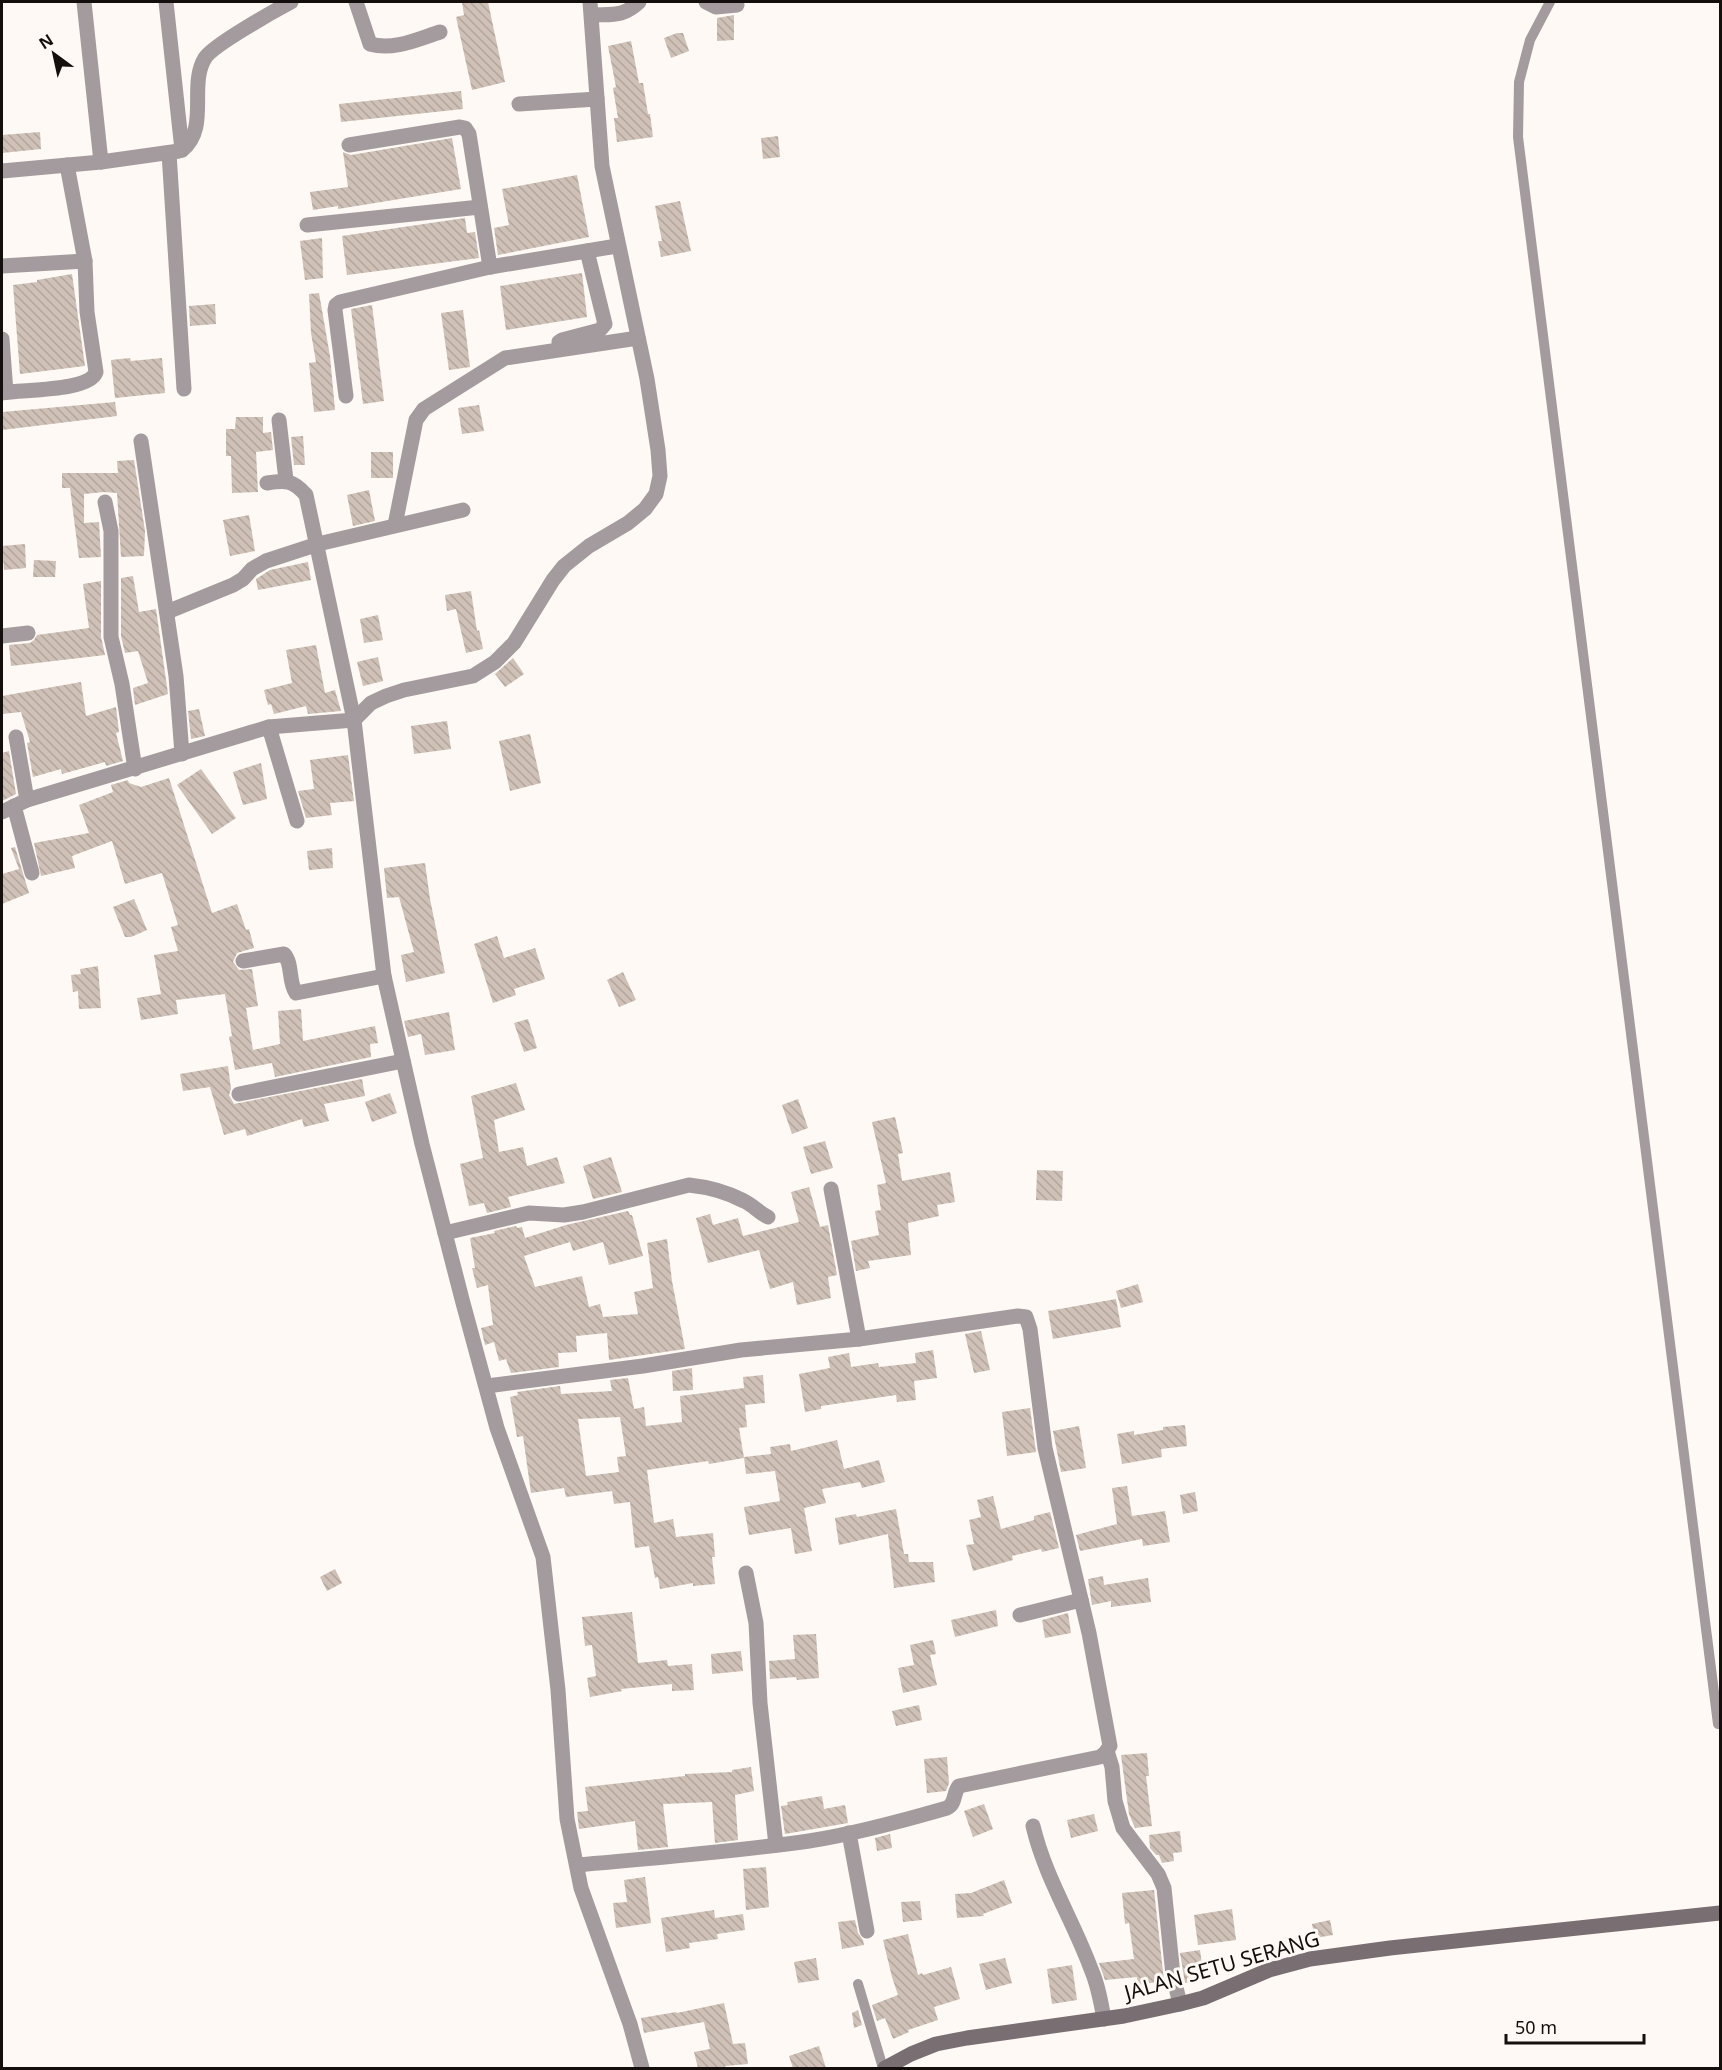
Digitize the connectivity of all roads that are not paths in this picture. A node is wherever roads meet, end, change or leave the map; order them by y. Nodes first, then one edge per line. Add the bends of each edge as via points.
1 (84, 2) edge
2 (166, 2) edge
3 (291, 2) edge
4 (356, 2) edge
5 (639, 2) edge
6 (706, 2) edge
7 (1550, 2) edge
8 (737, 5) dead end
9 (591, 8) edge
10 (440, 32) dead end
11 (597, 99) junction
12 (519, 104) dead end
13 (349, 145) dead end
14 (176, 151) junction
15 (101, 162) junction
16 (68, 165) junction
17 (2, 171) edge
18 (480, 207) junction
19 (307, 225) dead end
20 (617, 246) junction
21 (587, 251) junction
22 (85, 261) junction
23 (2, 266) edge
24 (490, 267) junction
25 (638, 338) junction
26 (2, 339) edge
27 (560, 348) junction
28 (184, 389) dead end
29 (4, 393) edge
30 (346, 396) dead end
31 (279, 420) dead end
32 (141, 441) dead end
33 (286, 480) junction
34 (267, 483) dead end
35 (105, 502) dead end
36 (463, 510) dead end
37 (395, 525) junction
38 (318, 544) junction
39 (167, 612) junction
40 (28, 633) dead end
41 (2, 636) edge
42 (354, 720) junction
43 (269, 727) junction
44 (16, 737) dead end
45 (182, 754) junction
46 (135, 769) junction
47 (14, 806) edge
48 (297, 821) dead end
49 (32, 873) dead end
50 (243, 961) dead end
51 (384, 976) junction
52 (403, 1060) junction
53 (239, 1094) dead end
54 (831, 1189) dead end
55 (768, 1217) dead end
56 (445, 1233) junction
57 (859, 1340) junction
58 (487, 1386) junction
59 (746, 1573) dead end
60 (1081, 1600) junction
61 (1020, 1615) dead end
62 (1718, 1724) dead end
63 (1107, 1750) junction
64 (1033, 1826) dead end
65 (849, 1833) junction
66 (776, 1845) junction
67 (577, 1865) junction
68 (1720, 1913) edge
69 (867, 1931) dead end
70 (858, 1984) dead end
71 (1180, 2004) junction
72 (1104, 2019) junction
73 (642, 2068) edge
74 (884, 2068) edge

1 - 15 street
2 - 14 street
3 - 14 street via 206,57 199,77 195,132 188,146
4 - 10 street via 370,44 397,45
5 - 9 street via 623,13
6 - 8 street via 716,7
7 - 62 lane via 1530,40 1519,82 1518,137
9 - 11 street
11 - 12 street
11 - 20 street via 602,166
13 - 18 street via 465,128
14 - 15 street
14 - 28 street
15 - 16 street
16 - 17 street
16 - 22 street
18 - 19 street
18 - 24 street
20 - 21 street
20 - 25 street
21 - 24 street
21 - 27 street via 605,324 600,330 564,338 559,342
22 - 23 street
22 - 29 street via 95,376 80,385
24 - 30 street via 336,305
25 - 27 street
25 - 42 street via 660,476 656,494 645,509 564,566 514,643 495,662 473,676 386,696 370,703
26 - 29 street
27 - 37 street via 505,358 424,409 416,420
31 - 33 street
32 - 39 street
33 - 34 street
33 - 38 street via 306,495
35 - 46 street via 111,531 111,637
36 - 37 street
37 - 38 street
38 - 39 street via 266,561 232,585
38 - 42 street
39 - 45 street
40 - 41 street
42 - 43 street
42 - 51 street
43 - 45 street
43 - 48 street
44 - 47 street
45 - 46 street
46 - 47 street
47 - 49 street
50 - 51 street via 284,954 296,993
51 - 52 street
52 - 53 street
52 - 56 street
54 - 57 street
55 - 56 street via 734,1196 689,1185 584,1212 529,1213
56 - 58 street
57 - 58 street via 741,1350
57 - 60 street via 1026,1317 1046,1448
58 - 67 street via 543,1557 567,1819
59 - 66 street via 756,1623 760,1703
60 - 61 street
60 - 63 street via 1109,1738
63 - 65 street via 1097,1758 959,1786 947,1808
63 - 71 street via 1123,1828 1164,1888 1173,1976
64 - 72 street via 1039,1852 1091,1969
65 - 66 street
65 - 69 street
66 - 67 street
67 - 73 street via 593,1926 627,2014
68 - 71 street, JALAN SETU SERANG via 1390,1947 1310,1959 1269,1970
70 - 74 lane
71 - 72 street, JALAN SETU SERANG
72 - 74 street, JALAN SETU SERANG via 936,2044

